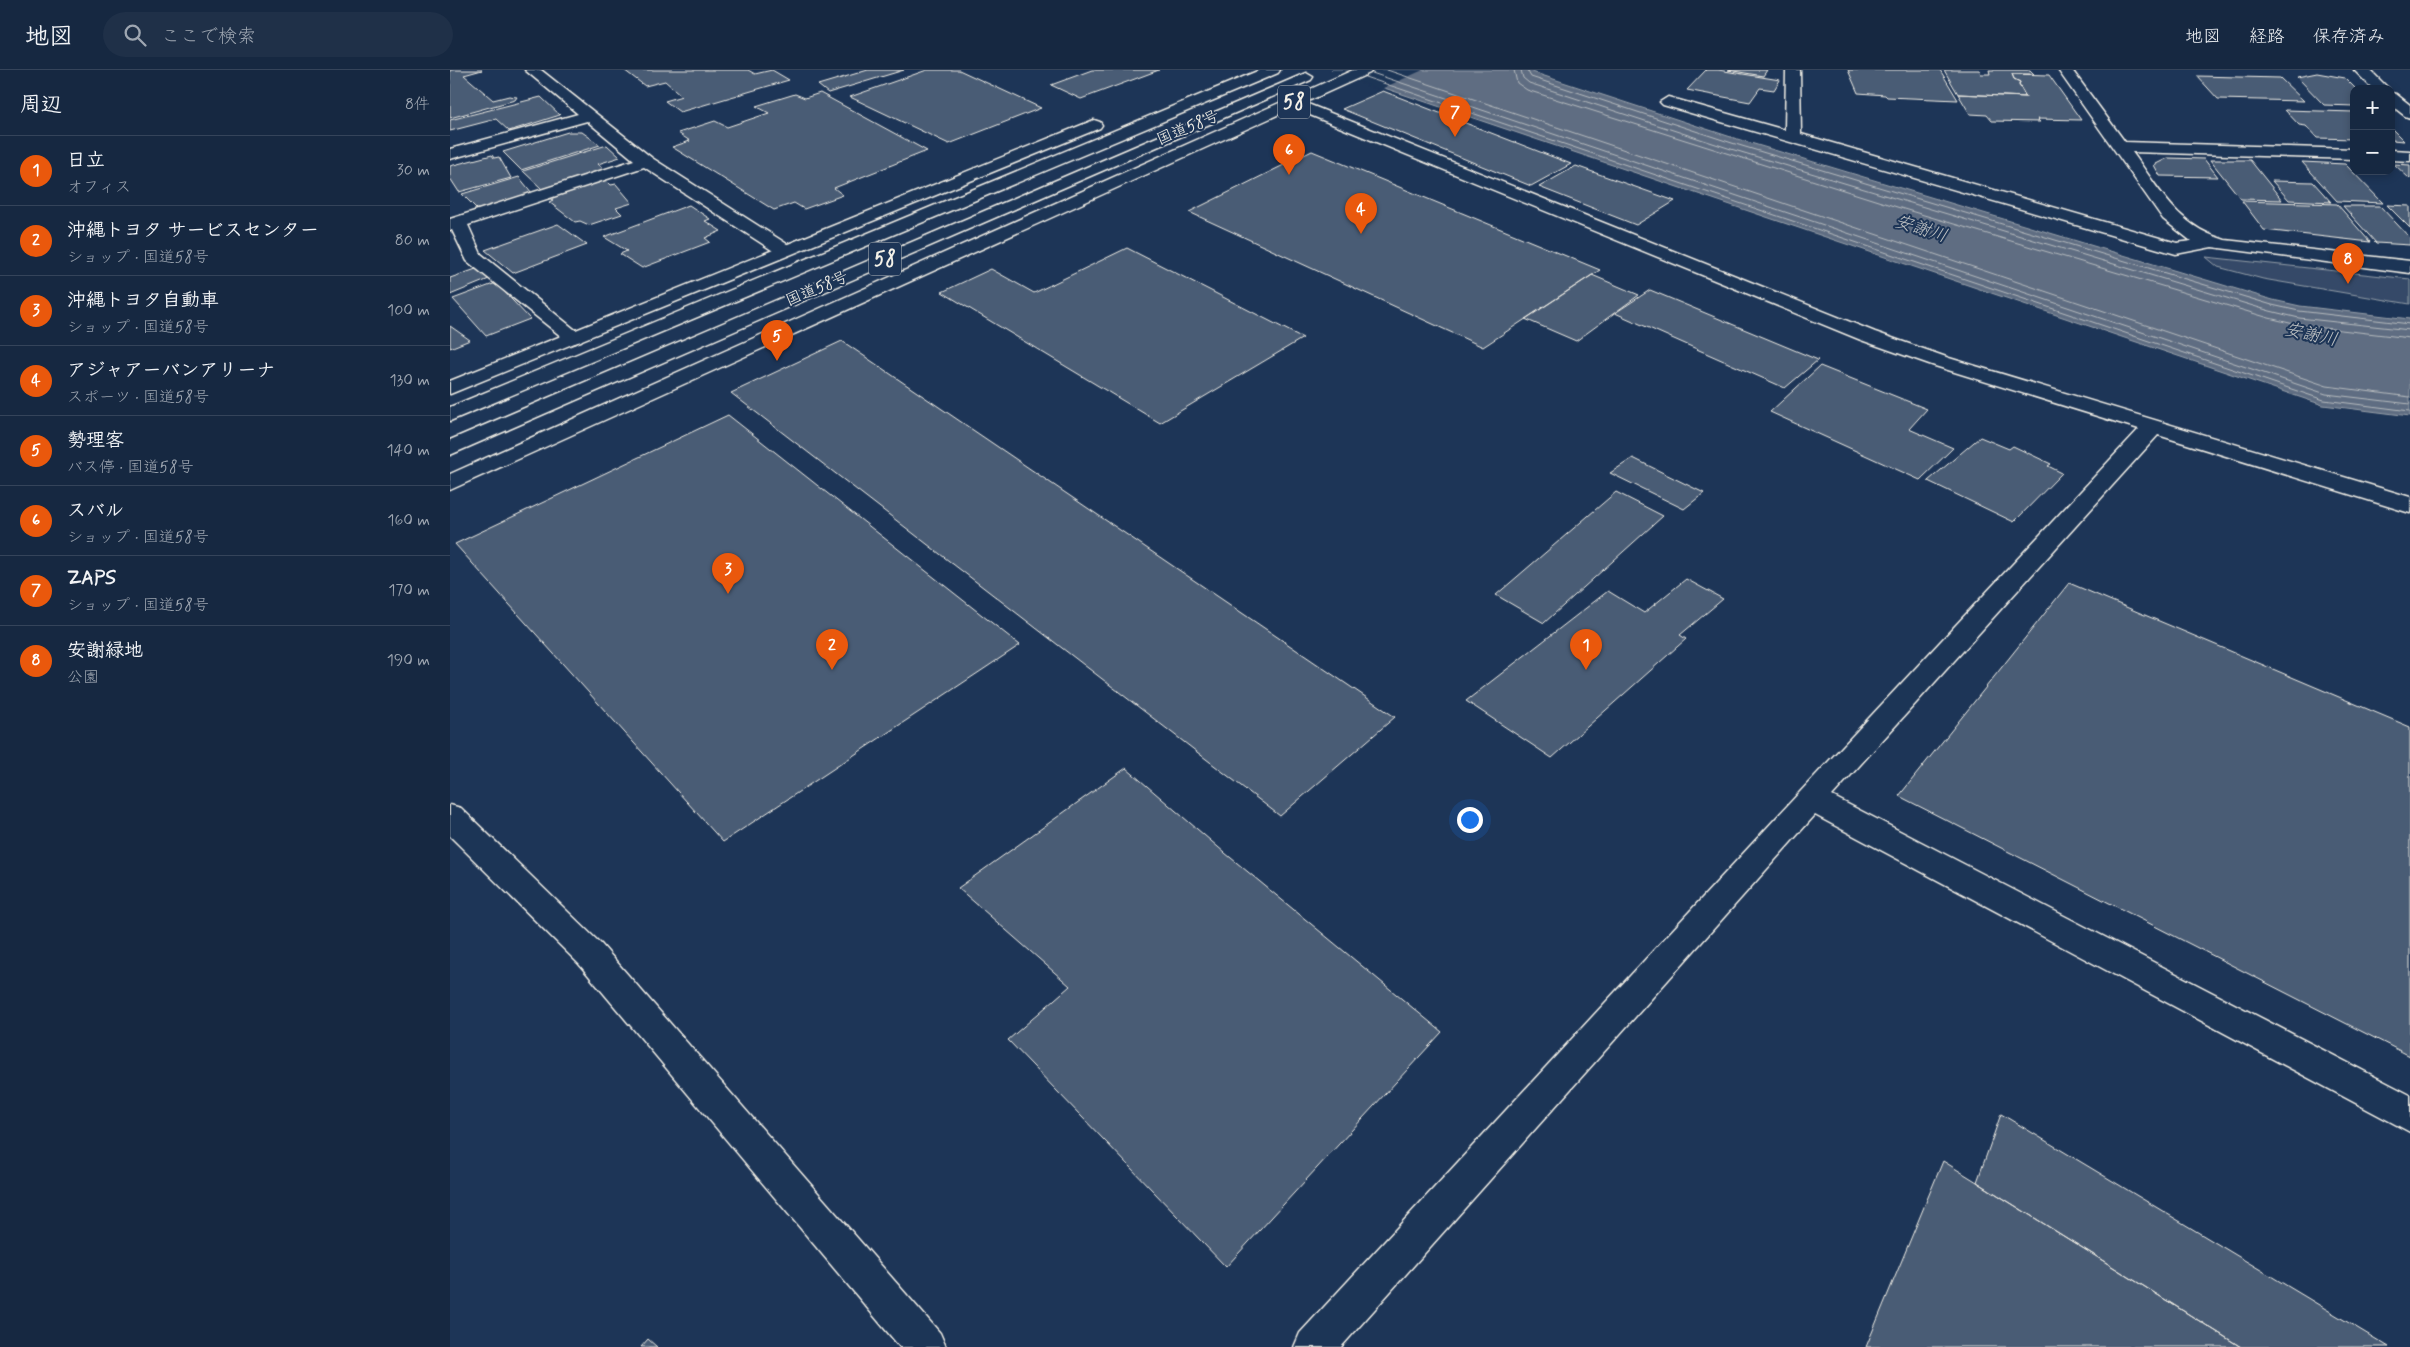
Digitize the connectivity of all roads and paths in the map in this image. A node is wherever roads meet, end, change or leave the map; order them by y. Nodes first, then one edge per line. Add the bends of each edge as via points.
1 (532, 70) edge
2 (1272, 70) edge
3 (1321, 70) edge
4 (1365, 70) edge
5 (1793, 70) edge
6 (2065, 70) edge
7 (2361, 70) edge
8 (2378, 85) edge
9 (2395, 100) edge
10 (1668, 102) dead end
11 (1293, 103) junction
12 (2410, 113) edge
13 (588, 116) junction
14 (1107, 119) dead end
15 (1793, 137) junction
16 (2122, 147) junction
17 (450, 154) edge
18 (2350, 154) edge
19 (2395, 155) edge
20 (2410, 156) edge
21 (646, 161) junction
22 (454, 224) edge
23 (2211, 242) junction
24 (784, 250) junction
25 (2410, 267) edge
26 (574, 337) junction
27 (450, 388) edge
28 (450, 415) edge
29 (2154, 426) junction
30 (450, 448) edge
31 (450, 483) edge
32 (2410, 505) edge
33 (1810, 799) junction
34 (450, 817) edge
35 (2410, 1114) edge
36 (926, 1347) edge
37 (1314, 1347) edge

1 - 13 main road
2 - 28 main road, 国道58号 / 58
3 - 30 main road, 国道58号 / 58
4 - 11 main road, 58
5 - 15 main road
6 - 16 main road
7 - 8 main road
9 - 12 main road
10 - 15 main road
11 - 29 main road via 1868,336 1942,362
11 - 31 main road, 58
13 - 17 main road
13 - 21 main road
14 - 24 main road, 58
15 - 23 main road via 2176,249
16 - 18 main road
16 - 23 main road via 2180,226
19 - 20 main road
21 - 22 main road
21 - 24 main road
22 - 26 main road via 473,258
23 - 25 main road via 2264,252
24 - 26 main road, 58
26 - 27 main road, 58
29 - 32 main road
29 - 33 main road
33 - 35 main road
33 - 37 main road
34 - 36 main road via 590,954

